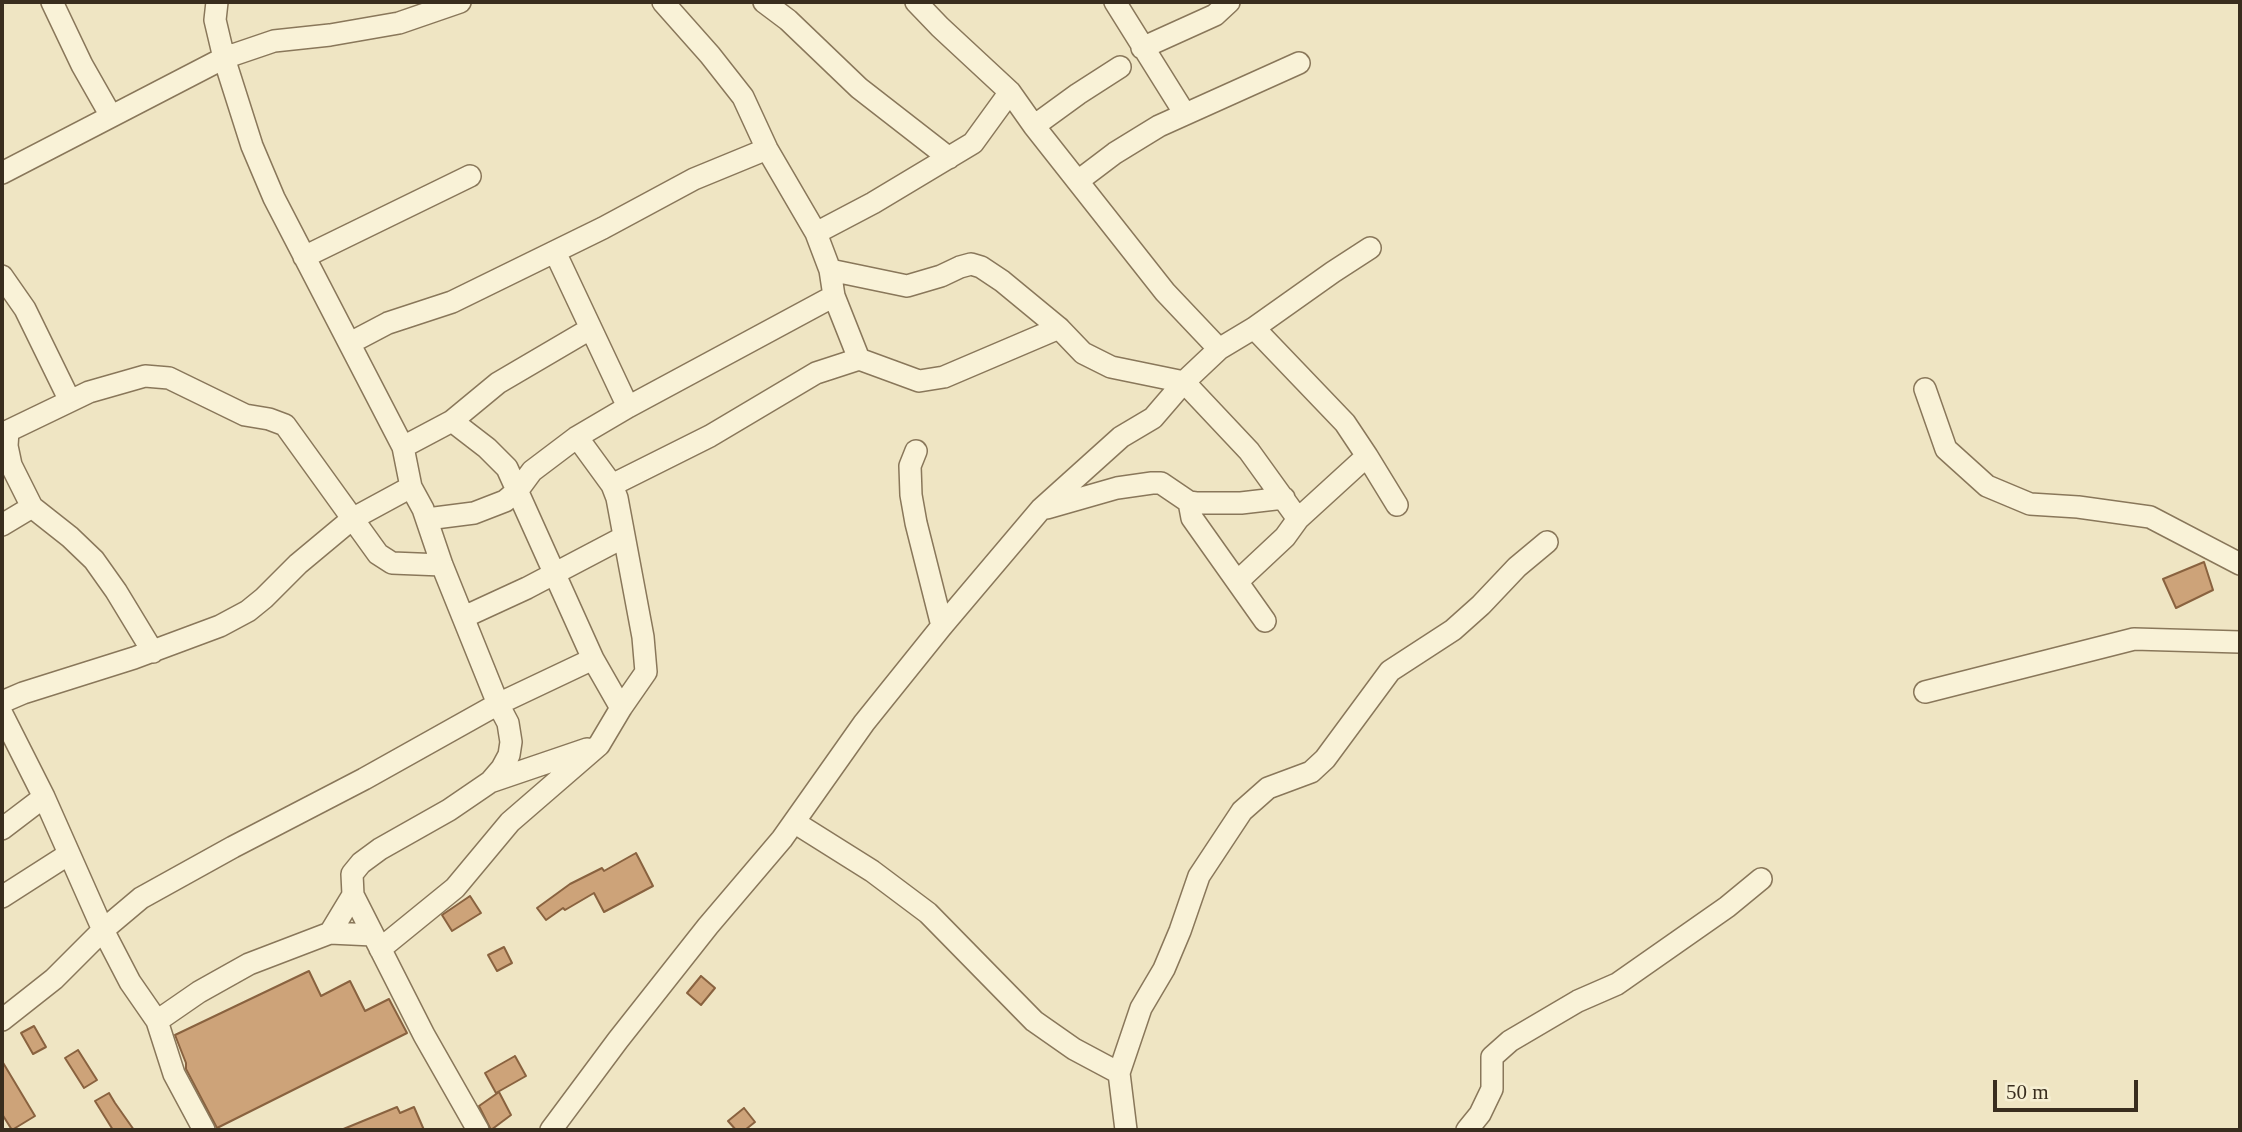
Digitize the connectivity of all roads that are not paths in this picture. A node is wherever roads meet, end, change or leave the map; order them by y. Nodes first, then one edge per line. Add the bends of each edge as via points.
1 (52, 2) edge
2 (217, 2) edge
3 (460, 2) edge
4 (663, 2) edge
5 (764, 2) edge
6 (916, 2) edge
7 (1115, 2) edge
8 (1228, 2) edge
9 (1142, 48) junction
10 (224, 58) junction
11 (1299, 63) dead end
12 (1120, 67) dead end
13 (1010, 92) junction
14 (1185, 114) junction
15 (111, 116) junction
16 (1034, 126) junction
17 (767, 149) junction
18 (949, 158) junction
19 (2, 173) edge
20 (470, 176) dead end
21 (1078, 181) junction
22 (816, 233) junction
23 (1370, 248) dead end
24 (555, 252) junction
25 (304, 257) junction
26 (830, 270) junction
27 (2, 276) edge
28 (834, 296) junction
29 (1059, 328) junction
30 (1254, 328) junction
31 (590, 329) junction
32 (350, 343) junction
33 (1219, 349) junction
34 (859, 359) junction
35 (1184, 382) junction
36 (1925, 389) dead end
37 (70, 401) junction
38 (628, 407) junction
39 (452, 421) junction
40 (5, 429) edge
41 (578, 437) junction
42 (403, 447) junction
43 (916, 451) dead end
44 (1367, 456) junction
45 (612, 485) junction
46 (411, 487) junction
47 (518, 491) junction
48 (1284, 498) junction
49 (1189, 502) junction
50 (1397, 505) dead end
51 (32, 507) junction
52 (1041, 509) junction
53 (352, 519) junction
54 (427, 519) junction
55 (1298, 519) junction
56 (2, 525) edge
57 (624, 537) junction
58 (1547, 542) dead end
59 (2240, 564) edge
60 (442, 565) junction
61 (553, 574) junction
62 (1238, 581) junction
63 (464, 617) junction
64 (1265, 621) dead end
65 (942, 626) junction
66 (2240, 642) edge
67 (153, 652) junction
68 (593, 659) junction
69 (1925, 692) dead end
70 (2, 702) edge
71 (498, 704) junction
72 (621, 708) junction
73 (2, 714) edge
74 (599, 745) junction
75 (491, 782) junction
76 (44, 797) junction
77 (794, 822) junction
78 (2, 830) edge
79 (69, 854) junction
80 (1761, 879) dead end
81 (353, 895) junction
82 (2, 898) edge
83 (103, 930) junction
84 (330, 933) junction
85 (376, 942) junction
86 (2, 1020) edge
87 (157, 1021) junction
88 (1119, 1073) junction
89 (204, 1130) edge
90 (478, 1130) edge
91 (551, 1130) edge
92 (1126, 1130) edge
93 (1467, 1130) edge

1 - 15 street
2 - 10 street via 215,20
3 - 10 street via 398,23 274,41
4 - 17 street via 743,97
5 - 18 street via 859,88
6 - 13 street
7 - 9 street
8 - 9 street via 1215,15
9 - 14 street
10 - 15 street
10 - 25 street via 252,146
11 - 14 street
12 - 16 street
13 - 16 street
13 - 18 street via 973,143
14 - 21 street via 1126,146
15 - 19 street
16 - 21 street
17 - 22 street
17 - 24 street via 694,179
18 - 22 street
20 - 25 street
21 - 33 street via 1165,292
22 - 26 street
23 - 30 street
24 - 31 street
24 - 32 street via 452,302 388,323
25 - 32 street
26 - 28 street
26 - 29 street via 907,286 971,264 1002,281
27 - 37 street via 25,309
28 - 34 street
28 - 38 street
29 - 34 street via 944,377 919,381
29 - 35 street via 1083,352 1111,367
30 - 33 street
30 - 44 street via 1345,424
31 - 38 street
31 - 39 street via 498,383
32 - 42 street
33 - 35 street
34 - 45 street via 816,373 710,436
35 - 48 street via 1249,451
35 - 52 street via 1153,418 1121,437
36 - 59 street via 1946,449 1987,485 2030,504 2150,517
37 - 40 street
37 - 53 street via 145,376 169,378 245,415 285,425
38 - 41 street
39 - 42 street
39 - 47 street via 507,468
40 - 51 street via 11,466
41 - 45 street
41 - 47 street via 532,471
42 - 46 street
43 - 65 street via 910,466 911,495
44 - 50 street
44 - 55 street
45 - 57 street
46 - 53 street
46 - 54 street
47 - 54 street via 474,513
47 - 61 street
48 - 49 street
48 - 55 street
49 - 52 street via 1152,483
49 - 62 street via 1192,518
51 - 56 street
51 - 67 street via 94,560
52 - 65 street
53 - 60 street via 379,554 392,563
53 - 67 street via 248,611
54 - 60 street
55 - 62 street
57 - 61 street
57 - 72 street via 646,667
58 - 88 street via 1453,630 1390,671 1311,772 1268,788 1242,811 1199,876 1164,969 1141,1008
60 - 63 street
61 - 63 street
61 - 68 street
62 - 64 street
63 - 71 street
65 - 77 street via 864,723
66 - 69 street via 2134,639
67 - 70 street
68 - 71 street
68 - 72 street
71 - 75 street via 511,742 502,768
71 - 83 street via 141,898
72 - 74 street
73 - 76 street
74 - 75 street
74 - 85 street via 510,822 455,888
75 - 81 street via 361,863 352,874
76 - 78 street
76 - 79 street
77 - 88 street via 929,913 1034,1021
77 - 91 street
79 - 82 street
79 - 83 street
80 - 93 street via 1617,984 1510,1041 1492,1058 1492,1089
81 - 84 street
81 - 85 street
83 - 86 street via 54,979
83 - 87 street
84 - 85 street
84 - 87 street via 249,964
85 - 90 street
87 - 89 street via 174,1074
88 - 92 street

